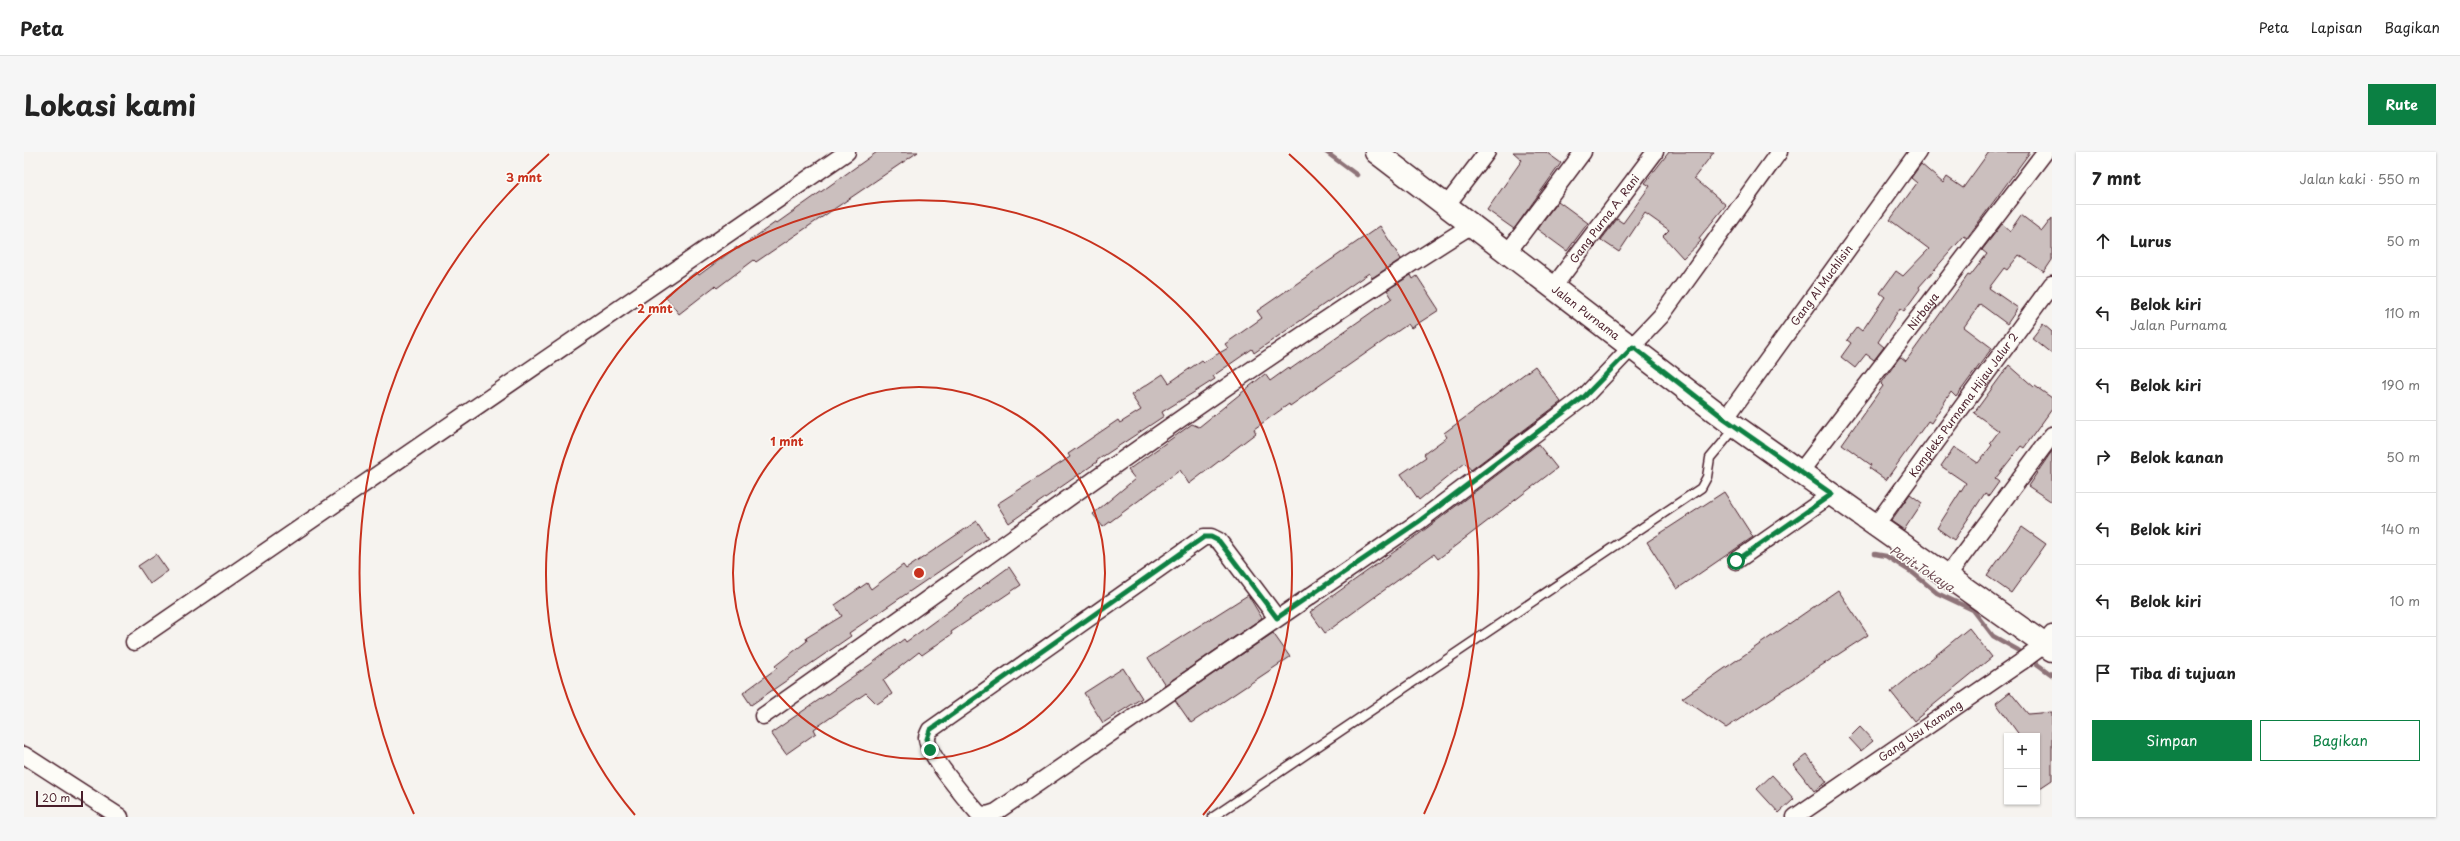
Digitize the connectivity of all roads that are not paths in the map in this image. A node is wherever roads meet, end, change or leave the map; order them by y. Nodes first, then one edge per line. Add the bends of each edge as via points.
1 (847, 152) edge
2 (1376, 152) edge
3 (1487, 152) edge
4 (1582, 152) edge
5 (1655, 152) edge
6 (1779, 152) edge
7 (1918, 152) edge
8 (2045, 152) edge
9 (1446, 206) junction
10 (1472, 225) junction
11 (1508, 252) junction
12 (2052, 284) edge
13 (1554, 286) junction
14 (1633, 347) junction
15 (1731, 423) junction
16 (2052, 435) edge
17 (1801, 471) junction
18 (1832, 494) junction
19 (1875, 526) junction
20 (1736, 561) dead end
21 (1948, 575) junction
22 (1277, 618) junction
23 (134, 642) dead end
24 (2040, 649) edge
25 (763, 716) dead end
26 (24, 755) edge
27 (120, 817) edge
28 (1213, 817) edge
29 (1795, 817) edge

1 - 23 street
2 - 9 street, Jalan Purnama
3 - 9 street
4 - 11 street
5 - 13 street, Gang Purna A. Rani
6 - 14 street via 1661,316
7 - 15 street, Gang Al Muchlisin
8 - 17 street, Nirbaya
9 - 10 street, Jalan Purnama
10 - 11 street, Jalan Purnama
10 - 25 street via 1388,277 1238,378
11 - 13 street, Jalan Purnama
12 - 19 street, Kompleks Purnama Hijau Jalur 2
13 - 14 street, Jalan Purnama
14 - 15 street, Jalan Purnama
14 - 22 street via 1577,402 1418,522
15 - 17 street, Jalan Purnama
15 - 28 lane via 1710,458 1707,477 1701,488
16 - 21 street
17 - 18 street, Jalan Purnama
18 - 19 street, Jalan Purnama
18 - 20 street
19 - 21 street, Jalan Purnama
21 - 24 street, Jalan Purnama
22 - 22 street via 996,812 979,814 955,786 930,750 927,739 930,730 1204,537 1219,541
24 - 29 street, Gang Usu Kamang
26 - 27 street

